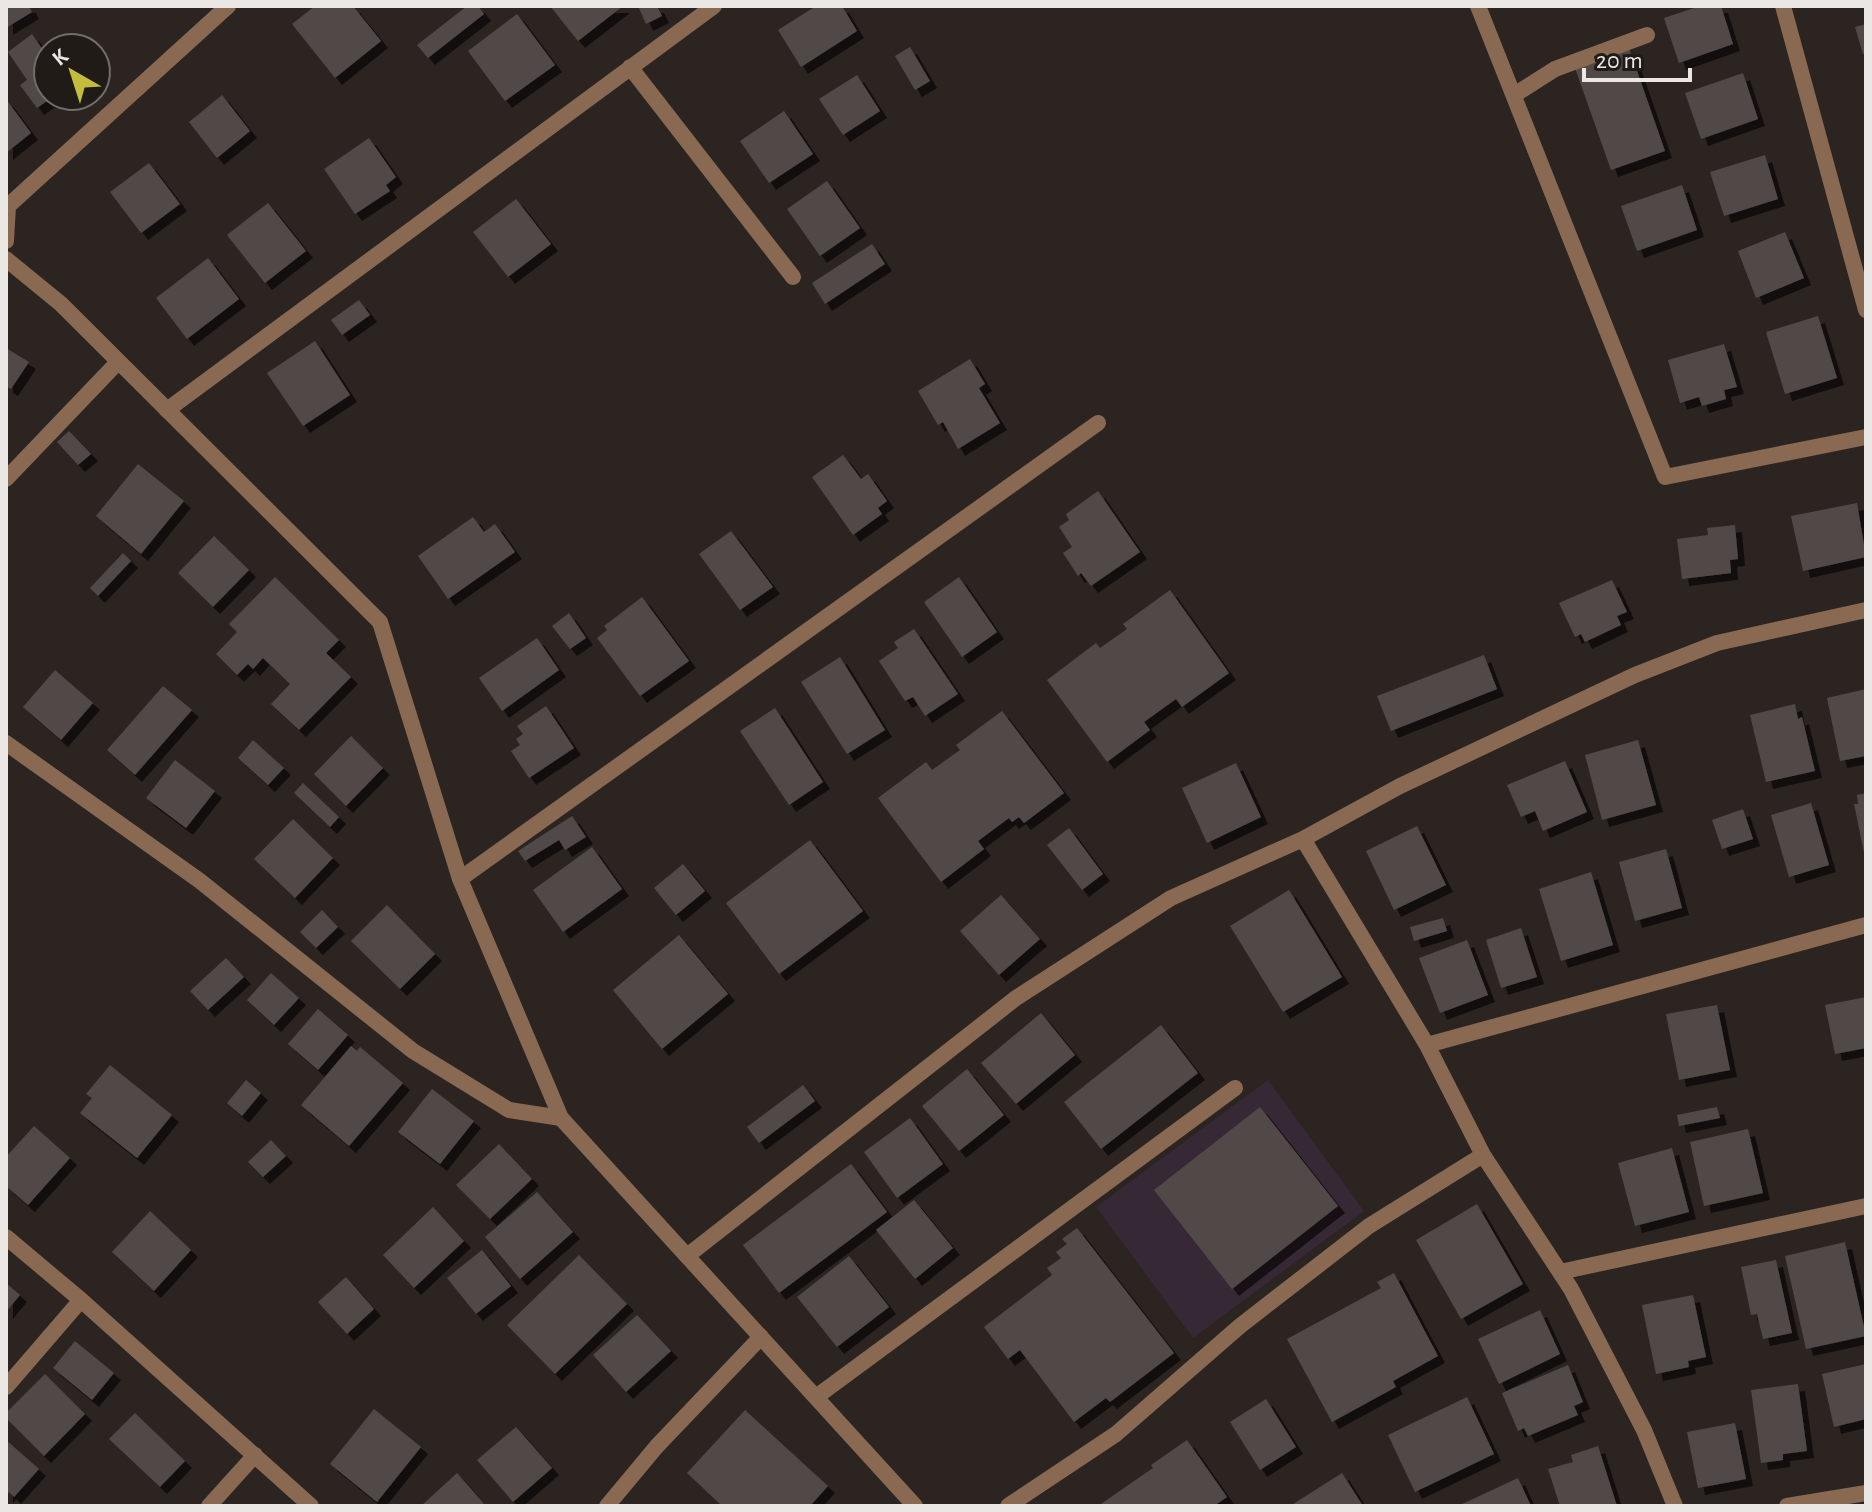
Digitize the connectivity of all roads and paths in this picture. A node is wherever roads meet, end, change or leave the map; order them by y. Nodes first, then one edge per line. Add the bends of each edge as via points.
1 (228, 6) edge
2 (714, 6) edge
3 (1478, 6) edge
4 (1783, 6) edge
5 (1647, 35) dead end
6 (630, 67) junction
7 (1514, 95) junction
8 (1866, 237) edge
9 (6, 241) edge
10 (1848, 242) junction
11 (6, 259) edge
12 (793, 277) dead end
13 (1866, 310) edge
14 (118, 362) junction
15 (167, 410) junction
16 (1098, 423) dead end
17 (1866, 437) edge
18 (6, 479) edge
19 (1866, 610) edge
20 (6, 743) edge
21 (1303, 839) junction
22 (460, 879) junction
23 (1866, 925) edge
24 (1427, 1045) junction
25 (1235, 1088) dead end
26 (561, 1118) junction
27 (1483, 1155) junction
28 (1866, 1206) edge
29 (6, 1237) edge
30 (687, 1256) junction
31 (1560, 1272) junction
32 (81, 1300) junction
33 (761, 1337) junction
34 (6, 1387) edge
35 (816, 1397) junction
36 (255, 1455) junction
37 (1866, 1493) edge
38 (209, 1506) edge
39 (311, 1506) edge
40 (607, 1506) edge
41 (915, 1506) edge
42 (1008, 1506) edge
43 (1675, 1506) edge
44 (1787, 1506) edge

1 - 9 street via 8,206
2 - 6 street
3 - 7 street
4 - 10 street
5 - 7 street via 1555,69
6 - 12 street
6 - 15 street
7 - 17 street via 1665,477
8 - 10 street
10 - 13 street
11 - 14 street via 61,304
14 - 15 street
14 - 18 street
15 - 22 street via 380,622
16 - 22 street
19 - 21 street via 1717,643 1635,675 1400,786
20 - 26 street via 200,881 413,1051 509,1110
21 - 24 street
21 - 30 street via 1171,898 1016,998
22 - 26 street
23 - 24 street
24 - 27 street
25 - 35 street
26 - 30 street
27 - 31 street
27 - 42 street via 1369,1226 1240,1326 1116,1434
28 - 31 street
29 - 32 street
30 - 33 street
31 - 43 street via 1644,1430
32 - 34 street
32 - 36 street
33 - 35 street
33 - 40 street
35 - 41 street
36 - 38 street
36 - 39 street
37 - 44 street

